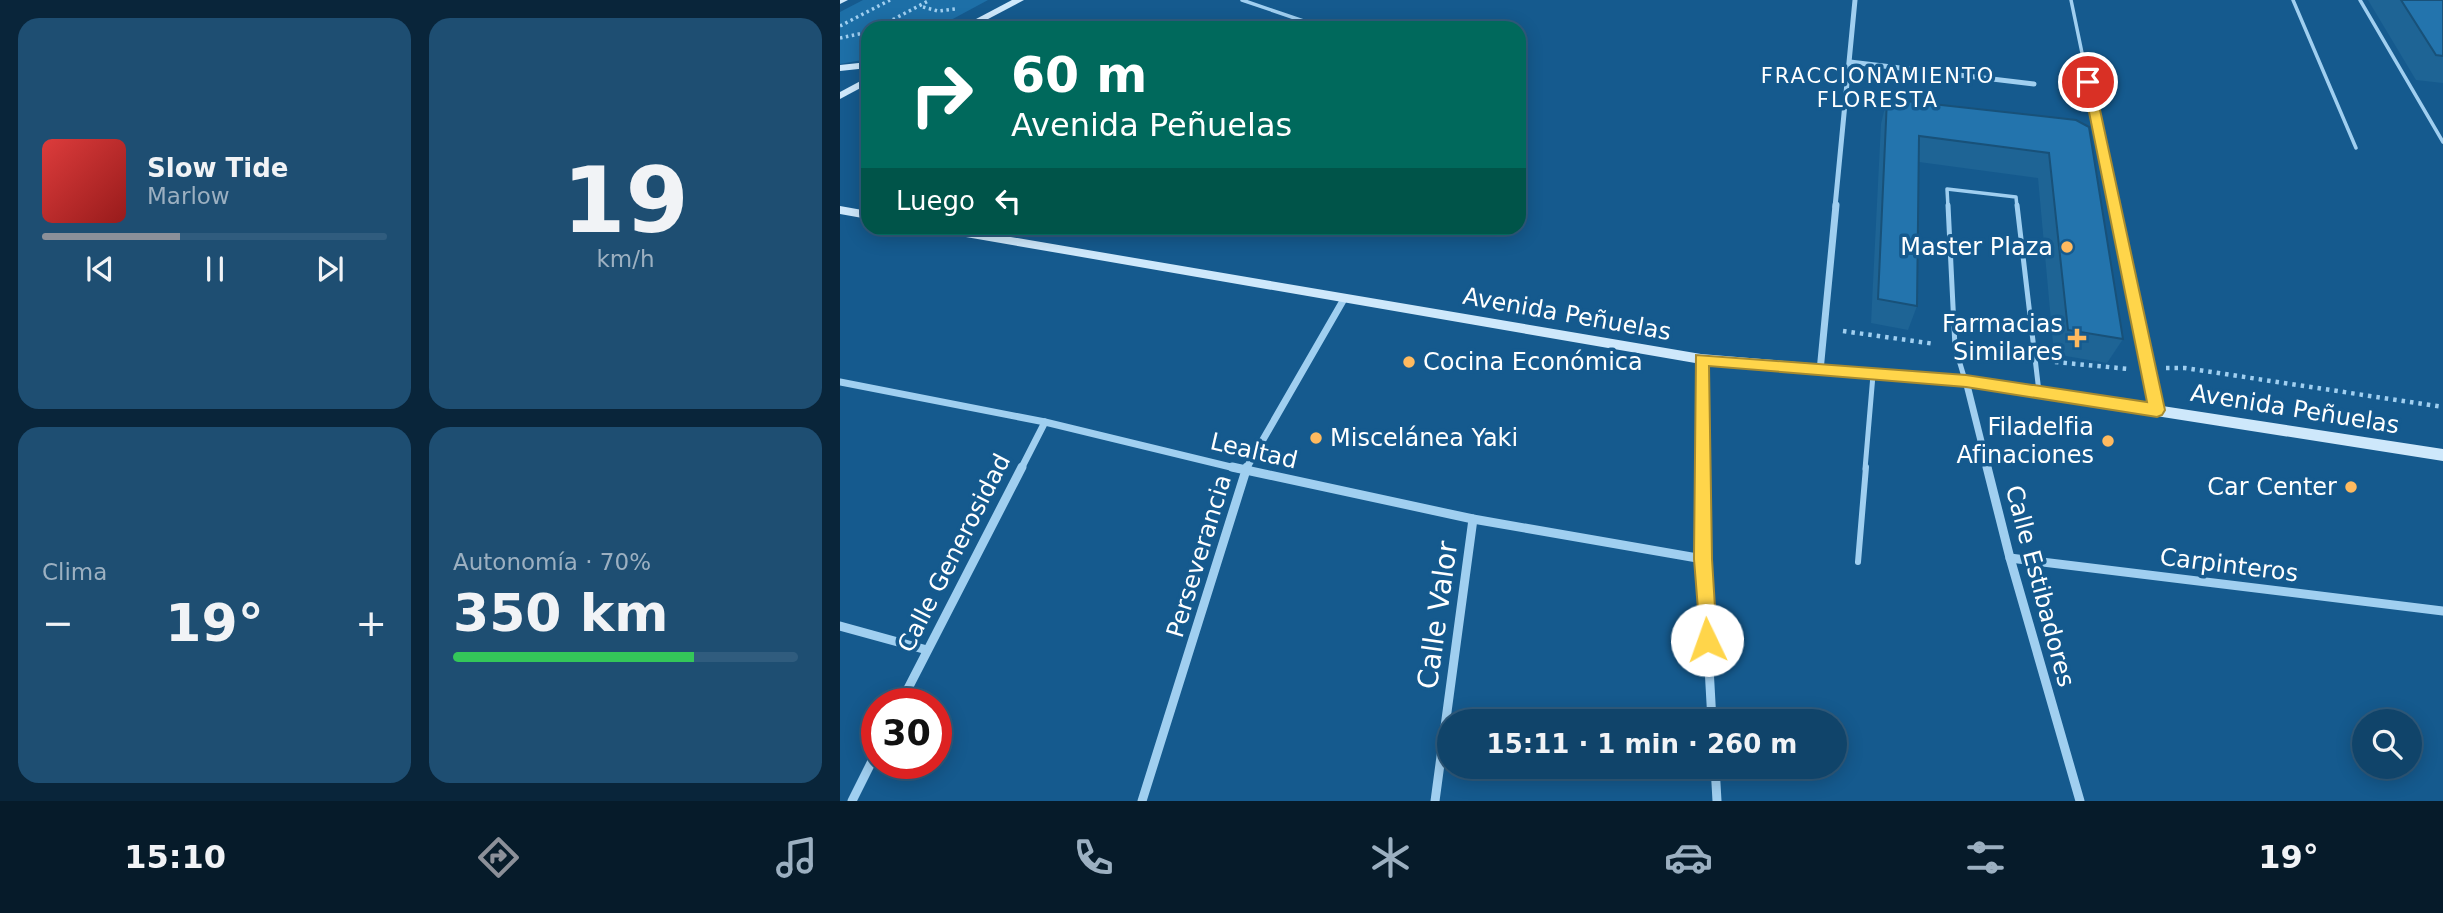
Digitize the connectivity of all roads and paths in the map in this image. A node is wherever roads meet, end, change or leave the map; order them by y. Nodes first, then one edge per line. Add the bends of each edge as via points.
1 (890, 0) edge
2 (930, 0) edge
3 (1019, 0) edge
4 (1242, 0) edge
5 (1855, 0) edge
6 (2071, 0) edge
7 (2292, 0) edge
8 (2360, 0) edge
9 (964, 5) dead end
10 (922, 6) junction
11 (891, 21) edge
12 (978, 21) edge
13 (1304, 21) edge
14 (840, 26) edge
15 (861, 34) edge
16 (840, 38) edge
17 (1850, 62) junction
18 (861, 66) edge
19 (840, 68) edge
20 (861, 84) edge
21 (2034, 84) dead end
22 (840, 96) edge
23 (2436, 128) junction
24 (2443, 129) edge
25 (2443, 142) edge
26 (2356, 148) dead end
27 (840, 211) edge
28 (861, 214) edge
29 (977, 235) edge
30 (1344, 299) junction
31 (1701, 359) junction
32 (1820, 371) junction
33 (1874, 375) junction
34 (1966, 381) junction
35 (840, 382) edge
36 (2039, 392) junction
37 (2157, 410) junction
38 (1045, 422) junction
39 (2443, 455) edge
40 (1245, 470) junction
41 (1473, 519) junction
42 (2010, 558) junction
43 (1703, 559) junction
44 (1858, 562) dead end
45 (2443, 611) edge
46 (840, 626) edge
47 (927, 650) junction
48 (908, 688) edge
49 (1711, 709) edge
50 (863, 779) edge
51 (1716, 779) edge
52 (852, 801) edge
53 (1142, 801) edge
54 (1435, 801) edge
55 (1717, 801) edge
56 (2080, 801) edge

1 - 14 path
2 - 10 path
3 - 12 street
4 - 13 lane
5 - 17 street
6 - 37 lane
7 - 26 lane
8 - 23 lane
9 - 10 path via 937,11
10 - 11 path
15 - 16 path
17 - 21 street
17 - 32 street
18 - 19 street
20 - 22 street
23 - 24 lane
23 - 25 lane
27 - 28 street
29 - 30 street, Avenida Peñuelas
30 - 31 street, Avenida Peñuelas
30 - 40 street, Perseverancia
31 - 32 street, Avenida Peñuelas
31 - 43 street
32 - 33 street, Avenida Peñuelas
33 - 34 street, Avenida Peñuelas
33 - 44 lane
34 - 36 street, Avenida Peñuelas
34 - 36 lane via 1955,347 1947,189 2016,197
34 - 42 street, Calle Estibadores
35 - 38 street, Lealtad
36 - 37 street, Avenida Peñuelas
37 - 39 street, Avenida Peñuelas
38 - 40 street, Lealtad
38 - 47 street, Calle Generosidad
40 - 41 street, Lealtad
40 - 53 street, Perseverancia
41 - 43 street, Lealtad
41 - 54 street, Calle Valor
42 - 45 street, Carpinteros
42 - 56 street, Calle Estibadores
43 - 49 street
46 - 47 street
47 - 48 street, Calle Generosidad
50 - 52 street
51 - 55 street

